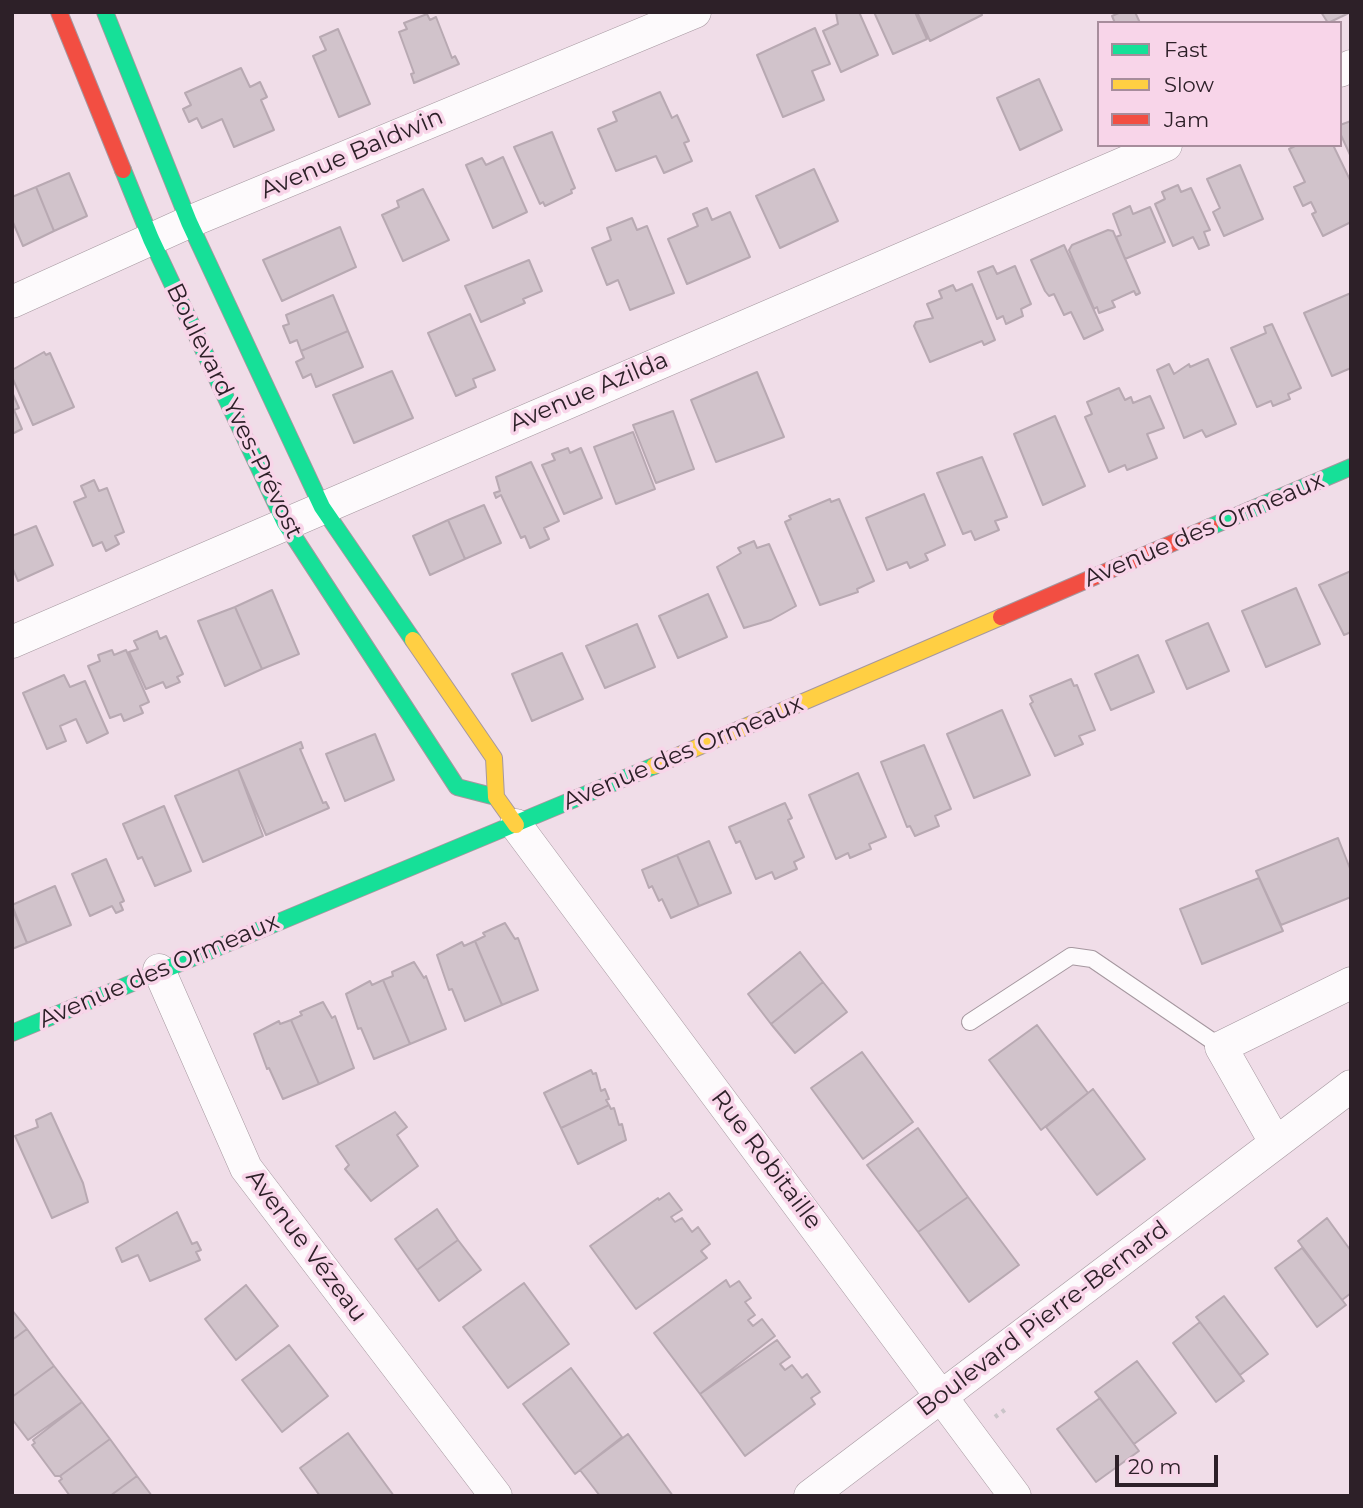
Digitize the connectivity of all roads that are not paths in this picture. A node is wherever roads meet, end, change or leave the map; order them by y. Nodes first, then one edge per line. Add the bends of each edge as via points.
1 (59, 12) edge
2 (105, 12) edge
3 (695, 12) edge
4 (1161, 147) edge
5 (189, 222) junction
6 (151, 239) junction
7 (12, 302) edge
8 (1351, 467) edge
9 (322, 507) junction
10 (285, 523) junction
11 (12, 642) edge
12 (496, 797) junction
13 (516, 825) junction
14 (159, 970) junction
15 (1351, 983) edge
16 (970, 1022) dead end
17 (12, 1033) edge
18 (1221, 1047) junction
19 (1351, 1086) edge
20 (1275, 1142) junction
21 (942, 1396) junction
22 (496, 1496) edge
23 (810, 1496) edge
24 (1015, 1496) edge

1 - 6 street, Boulevard Yves-Prévost
2 - 5 street, Boulevard Yves-Prévost
3 - 5 street, Avenue Baldwin
4 - 9 street, Avenue Azilda
5 - 6 street, Avenue Baldwin
5 - 9 street, Boulevard Yves-Prévost
6 - 7 street, Avenue Baldwin
6 - 10 street, Boulevard Yves-Prévost
8 - 13 street, Avenue des Ormeaux
9 - 10 street, Avenue Azilda
9 - 12 street, Boulevard Yves-Prévost via 494,758
10 - 11 street, Avenue Azilda
10 - 12 street, Boulevard Yves-Prévost via 457,787
12 - 13 street
13 - 14 street, Avenue des Ormeaux
13 - 21 street, Rue Robitaille
14 - 17 street, Avenue des Ormeaux
14 - 22 street, Avenue Vézeau via 246,1168
15 - 18 street
16 - 18 lane via 1071,956 1092,959
18 - 20 street
19 - 20 street, Boulevard Pierre-Bernard
20 - 21 street, Boulevard Pierre-Bernard
21 - 23 street, Boulevard Pierre-Bernard
21 - 24 street, Rue Robitaille

